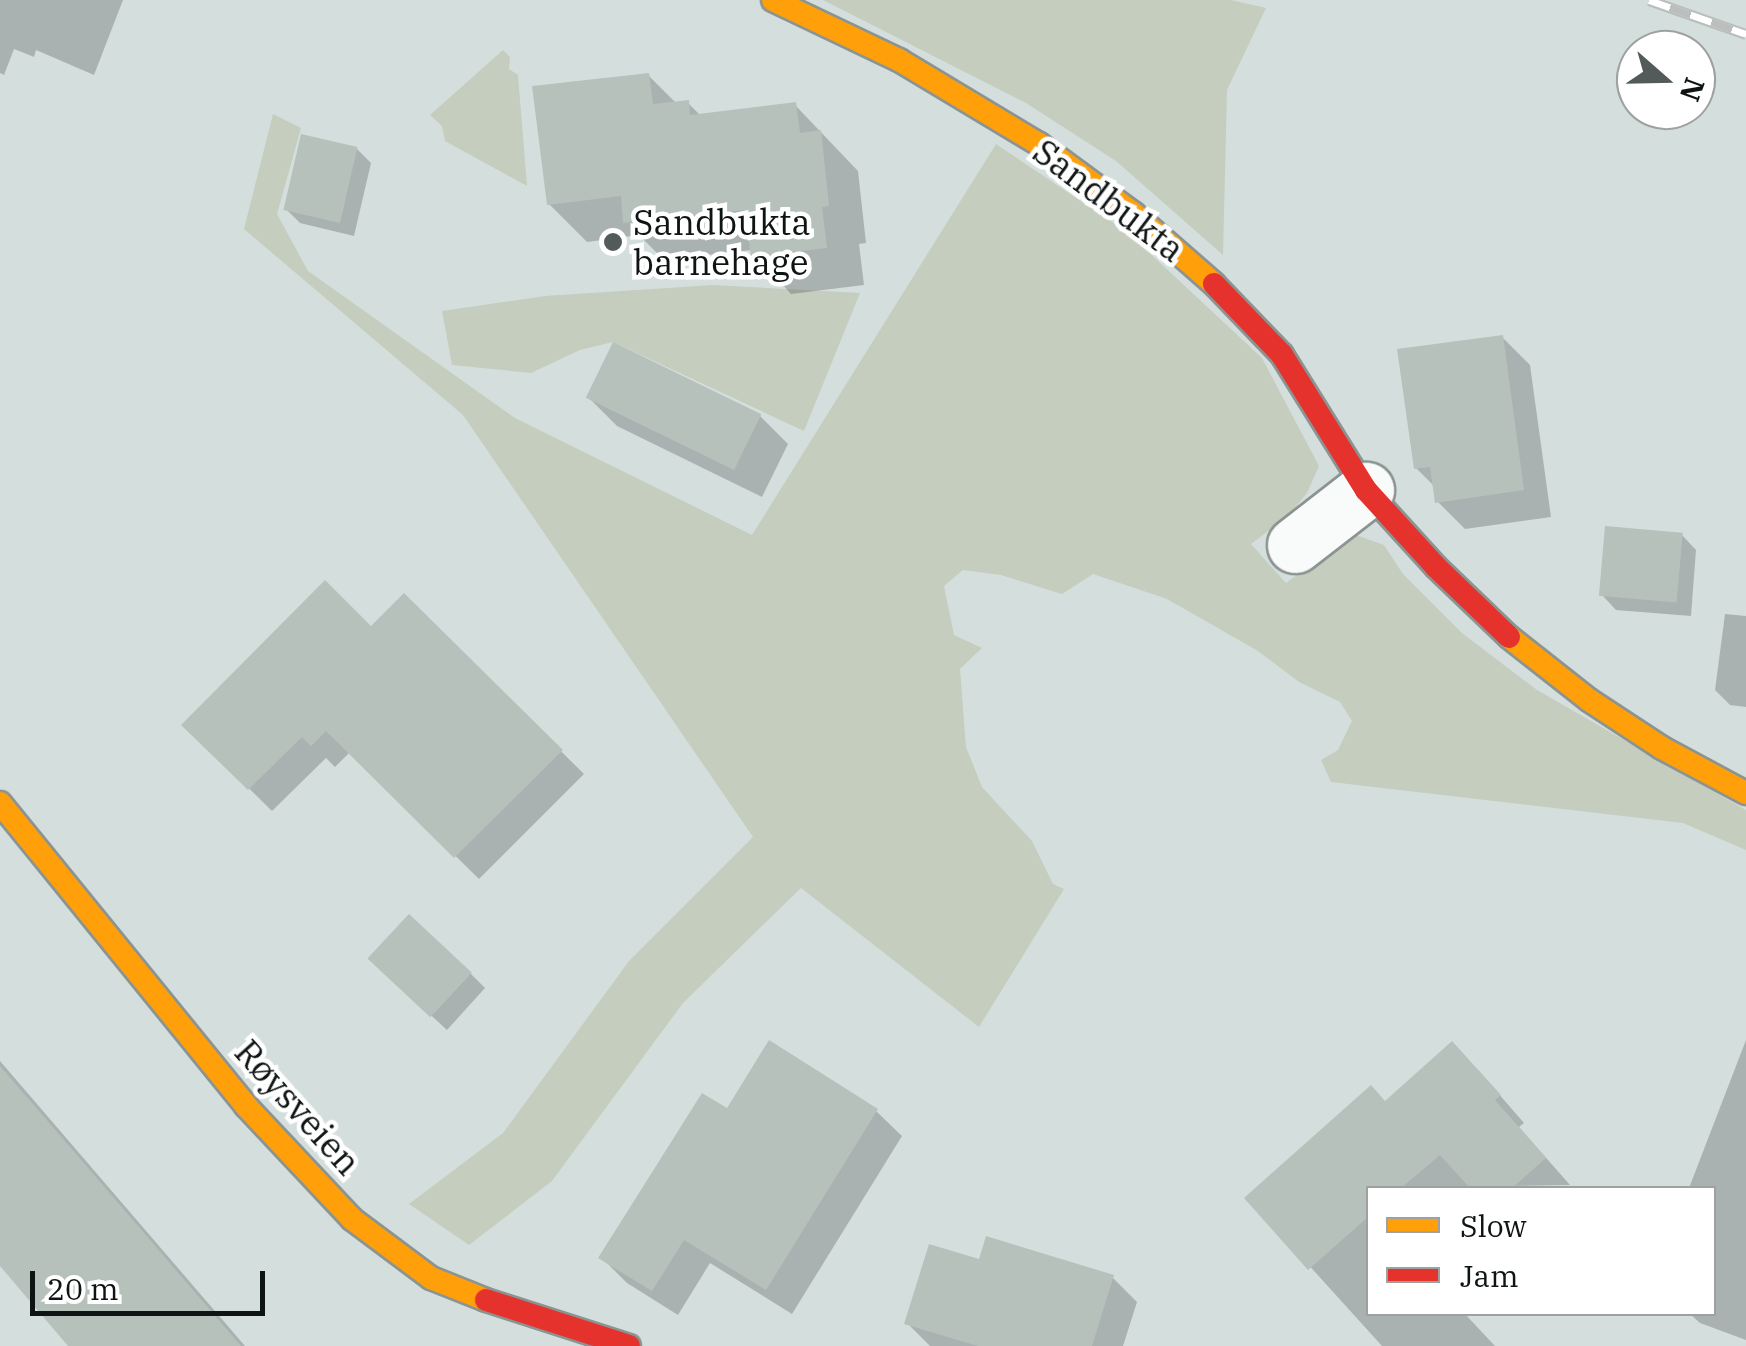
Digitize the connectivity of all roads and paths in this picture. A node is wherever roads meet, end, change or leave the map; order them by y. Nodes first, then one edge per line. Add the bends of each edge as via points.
1 (773, 0) edge
2 (1366, 490) junction
3 (1295, 545) dead end
4 (1746, 793) edge
5 (0, 803) edge
6 (628, 1346) edge

1 - 2 street, Sandbukta via 899,60 1038,144 1133,213 1282,354
2 - 3 street
2 - 4 street, Sandbukta via 1507,635 1589,700
5 - 6 street, Røysveien via 246,1106 352,1219 430,1278

